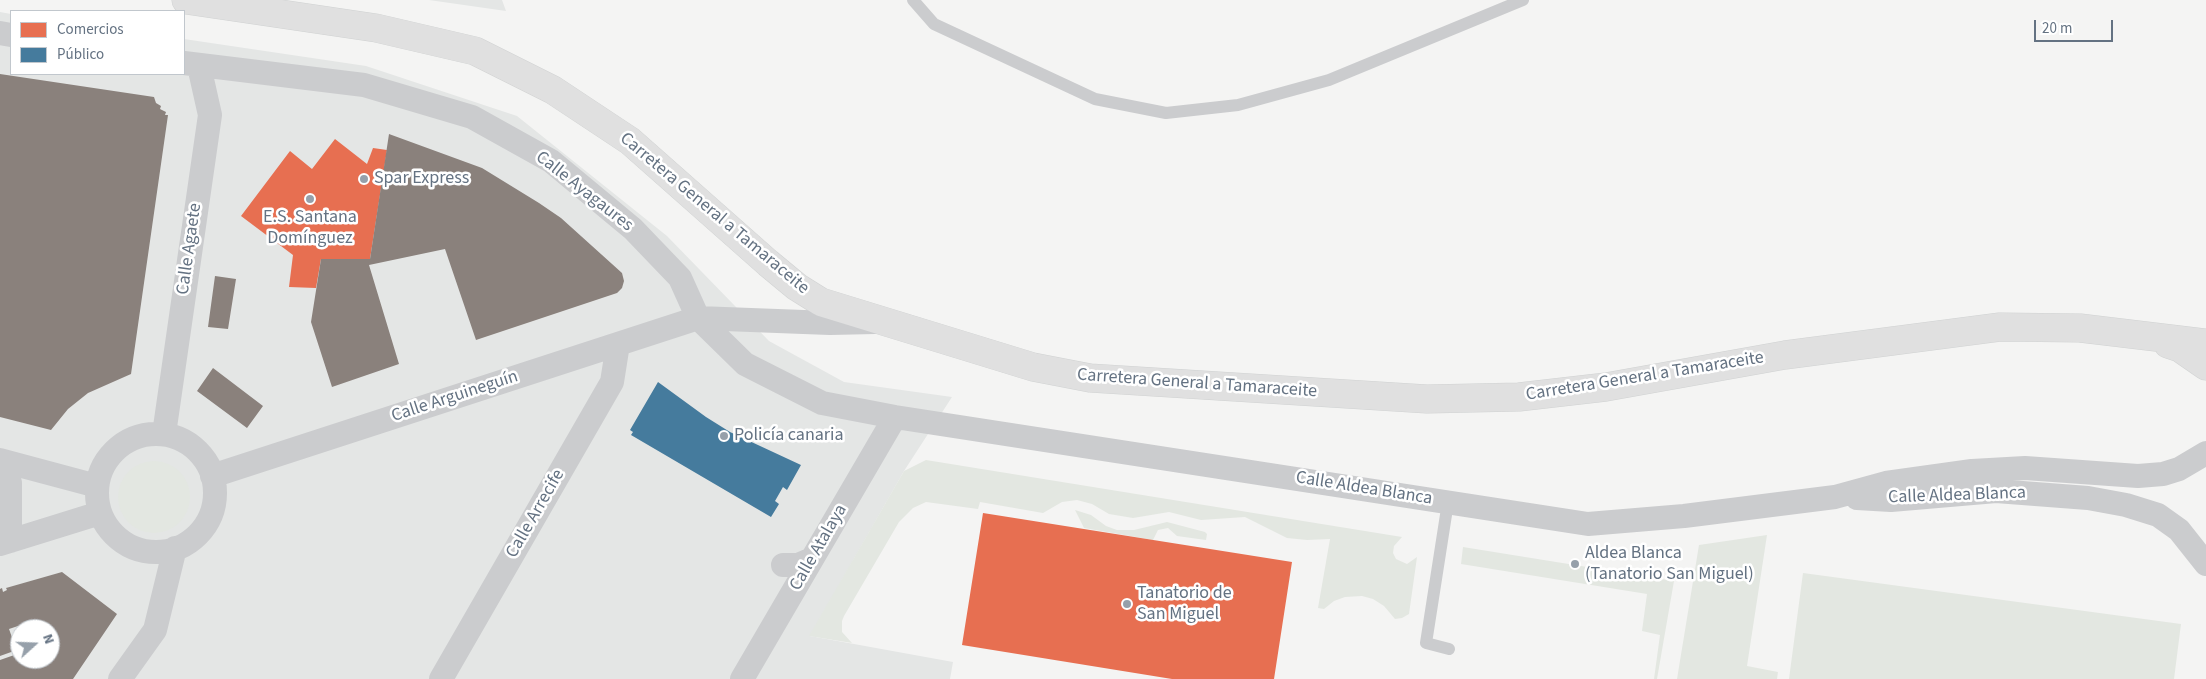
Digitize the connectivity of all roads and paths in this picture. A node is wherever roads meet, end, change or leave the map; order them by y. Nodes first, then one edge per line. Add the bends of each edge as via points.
1 (186, 0) edge
2 (913, 0) edge
3 (1523, 0) edge
4 (191, 64) edge
5 (698, 318) junction
6 (883, 322) junction
7 (2150, 337) junction
8 (2206, 343) edge
9 (618, 344) junction
10 (2206, 366) edge
11 (895, 417) junction
12 (164, 434) junction
13 (2206, 453) edge
14 (2, 460) edge
15 (212, 476) junction
16 (97, 486) junction
17 (1835, 496) junction
18 (1448, 502) junction
19 (100, 513) junction
20 (5, 543) edge
21 (175, 548) junction
22 (812, 560) junction
23 (2206, 564) edge
24 (784, 565) dead end
25 (1449, 649) dead end
26 (120, 679) edge
27 (441, 679) edge
28 (742, 679) edge

1 - 6 main road, Carretera General a Tamaraceite via 376,28 476,51 553,90 630,142 796,287 821,302
2 - 3 lane via 934,24 1095,98 1166,113 1238,105 1329,80
4 - 5 street, Calle Ayagaures via 364,86 472,118 551,161 633,229 680,278
4 - 12 street, Calle Agaete via 210,115
5 - 6 street
5 - 9 street, Calle Arguineguín
5 - 11 street, Calle Ayagaures via 745,364 822,403
6 - 7 main road, Carretera General a Tamaraceite via 1033,367 1090,378 1427,399 1519,397 1606,387 1785,355 2000,327 2080,328
7 - 8 main road, Carretera General a Tamaraceite
7 - 10 main road, Carretera General a Tamaraceite via 2180,348
9 - 15 street, Calle Arguineguín
9 - 27 street, Calle Arrecife via 612,382
11 - 18 street, Calle Aldea Blanca
11 - 22 street, Calle Atalaya
12 - 15 street via 195,448
12 - 16 street via 145,434 128,440 113,452 102,468
13 - 17 street, Calle Aldea Blanca via 2179,469 2163,474 2138,476 2025,468 1972,470 1886,483
14 - 16 street
14 - 20 street via 10,483
15 - 21 street via 215,494 212,512 204,527 191,540
16 - 19 street
17 - 18 street, Calle Aldea Blanca via 1684,516 1588,524
17 - 23 street, Calle Aldea Blanca via 1891,500 1996,491 2088,498 2158,514 2180,530
18 - 25 lane via 1426,644
19 - 20 street
19 - 21 street via 109,529 122,541 139,549 157,552
21 - 26 street via 155,630
22 - 24 street
22 - 28 street, Calle Atalaya

